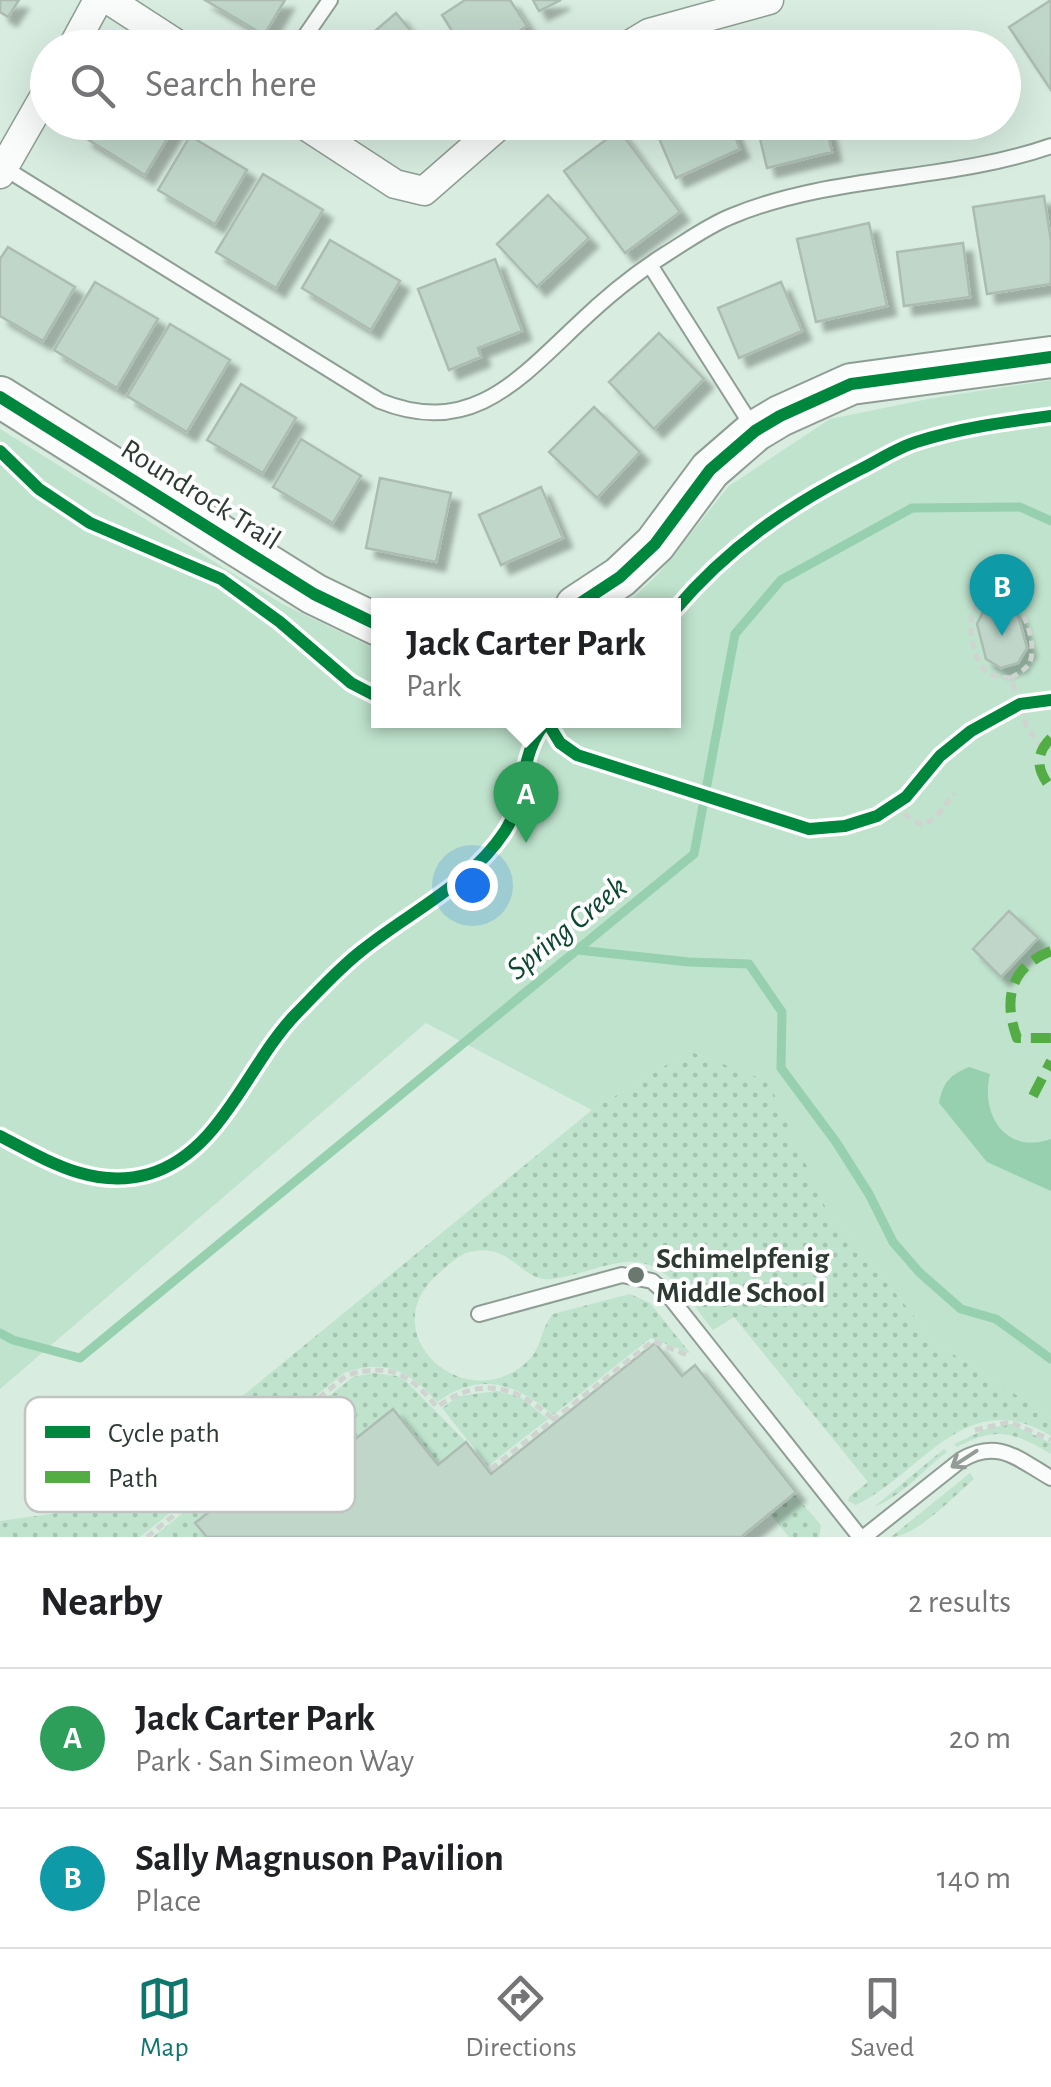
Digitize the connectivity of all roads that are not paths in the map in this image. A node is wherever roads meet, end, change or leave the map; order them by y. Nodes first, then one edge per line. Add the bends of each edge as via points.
1 (98, 0) edge
2 (109, 0) edge
3 (330, 0) edge
4 (769, 0) edge
5 (82, 30) edge
6 (156, 30) edge
7 (309, 30) edge
8 (660, 30) edge
9 (30, 121) edge
10 (328, 140) edge
11 (482, 140) edge
12 (1051, 146) edge
13 (1, 170) edge
14 (650, 265) junction
15 (1051, 356) edge
16 (0, 398) edge
17 (755, 431) junction
18 (589, 598) edge
19 (371, 622) edge
20 (480, 1314) dead end
21 (1051, 1478) edge
22 (862, 1537) edge

1 - 5 street
2 - 6 street
3 - 7 lane
4 - 8 street
9 - 13 street
10 - 11 street via 395,184 424,190
12 - 14 lane via 766,204 728,217
13 - 14 lane via 380,402 406,410 457,412 502,392
14 - 17 lane
15 - 17 street via 851,384
16 - 19 street, Roundrock Trail via 314,594
17 - 18 street via 710,470 655,544
20 - 22 lane via 622,1275 652,1281
21 -> 22 lane via 1006,1452 978,1450

